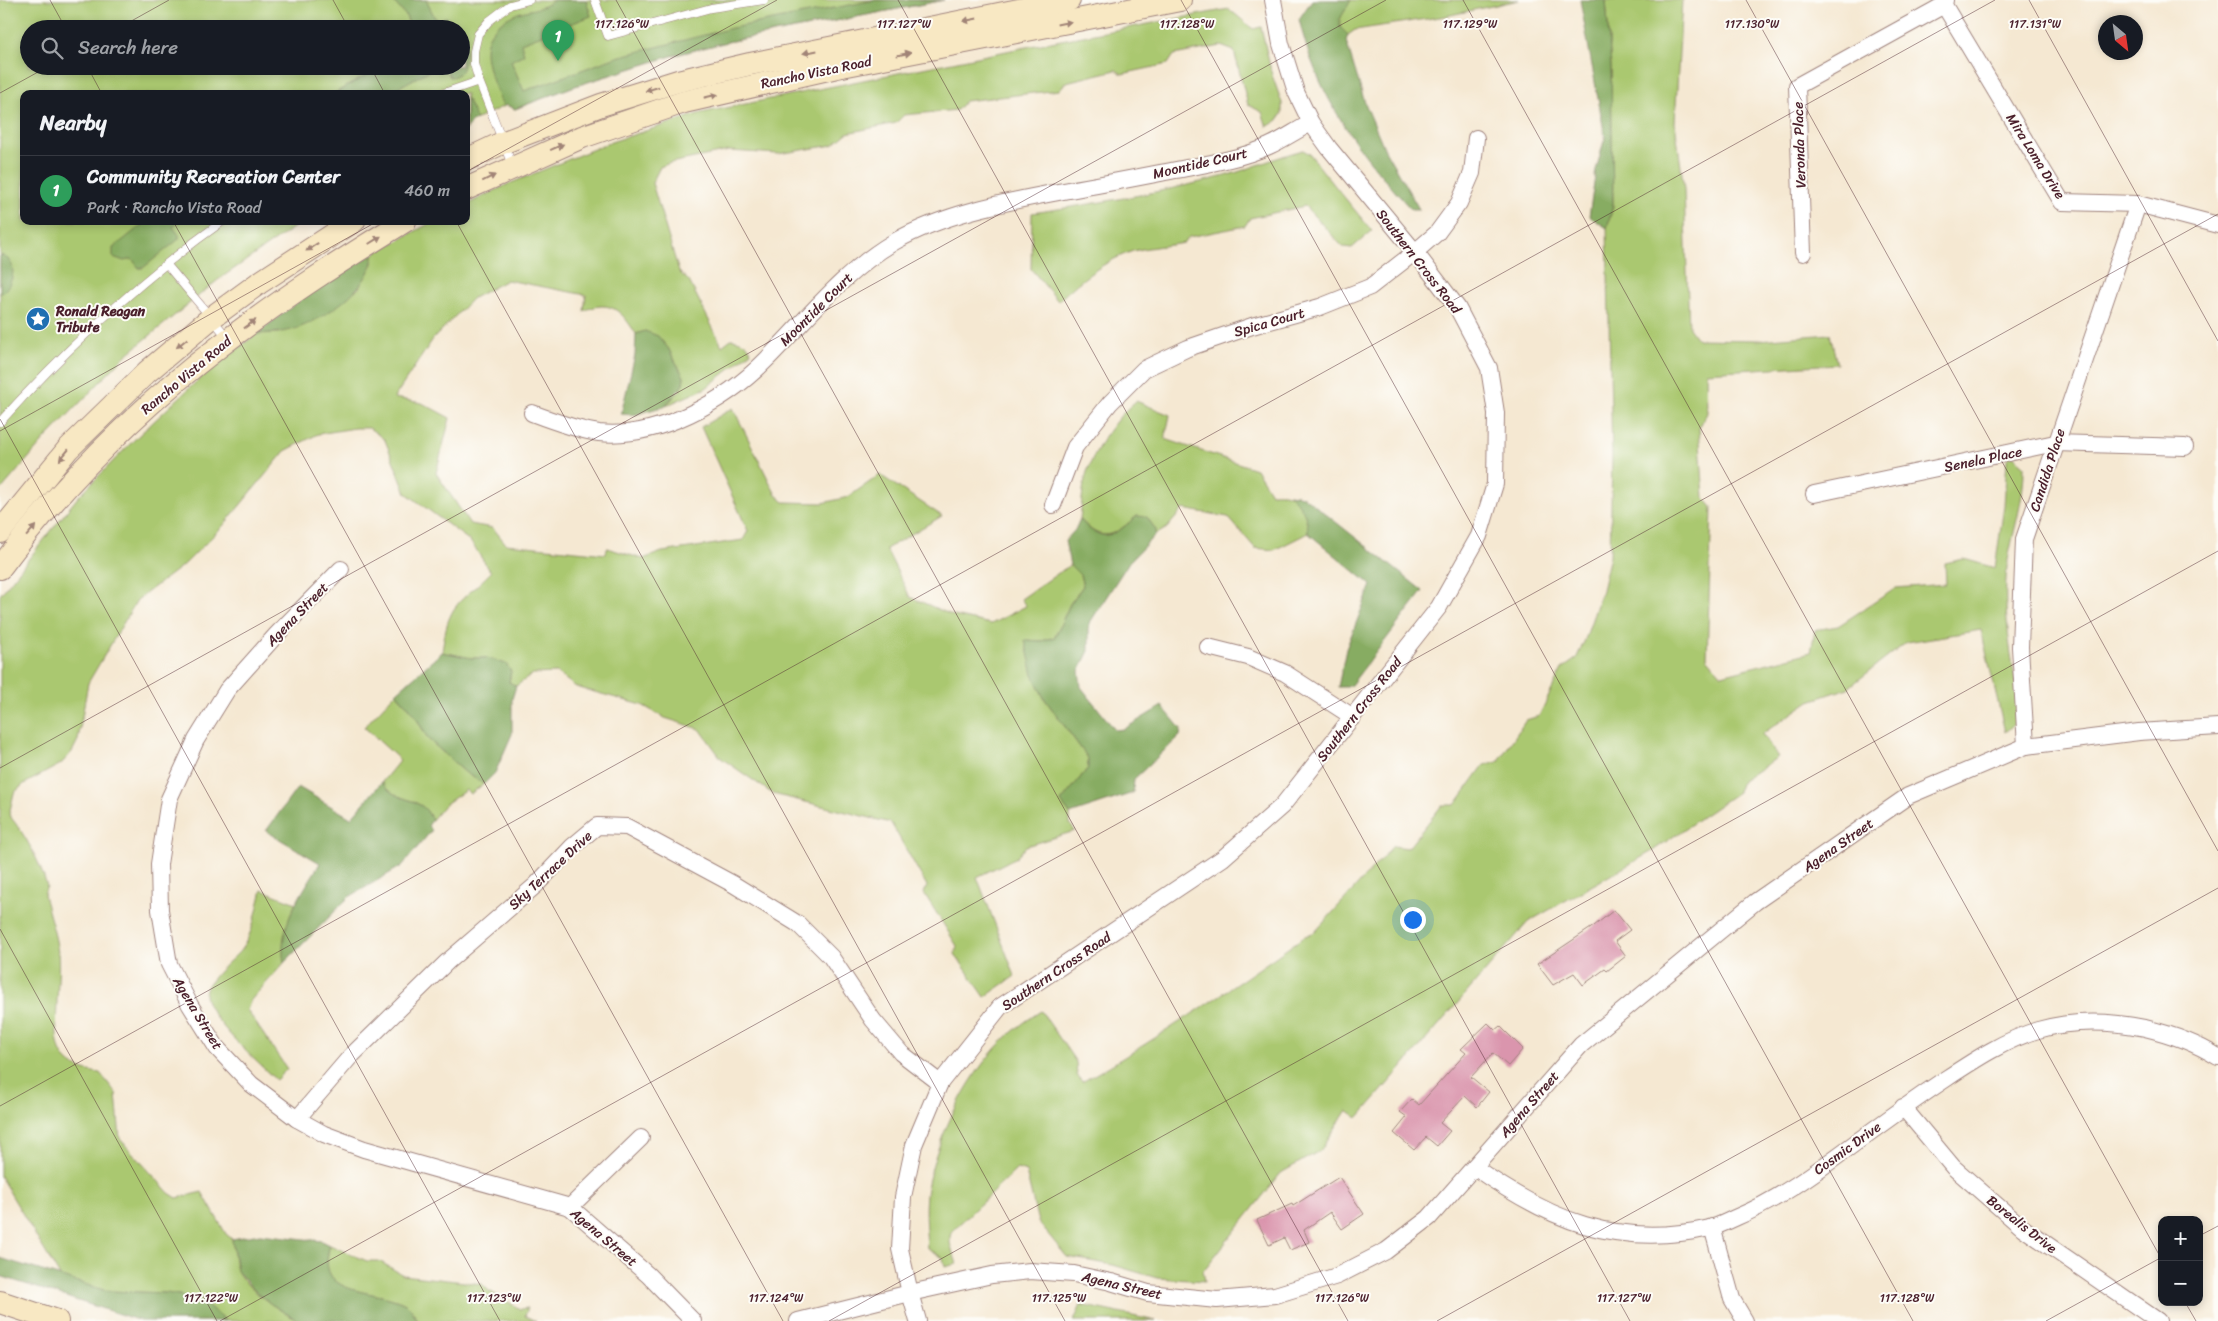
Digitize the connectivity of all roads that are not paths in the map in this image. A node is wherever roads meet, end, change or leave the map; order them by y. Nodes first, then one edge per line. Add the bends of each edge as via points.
1 (529, 0) edge
2 (595, 0) edge
3 (764, 0) edge
4 (1067, 0) edge
5 (1180, 0) edge
6 (1273, 0) edge
7 (1944, 2) edge
8 (478, 81) junction
9 (452, 90) edge
10 (1311, 123) junction
11 (1476, 138) dead end
12 (502, 143) junction
13 (470, 158) edge
14 (512, 167) junction
15 (470, 187) edge
16 (2138, 204) junction
17 (218, 225) edge
18 (348, 225) edge
19 (400, 225) edge
20 (2218, 225) edge
21 (1415, 252) junction
22 (1803, 253) dead end
23 (167, 265) junction
24 (212, 318) junction
25 (229, 339) junction
26 (532, 413) dead end
27 (0, 422) edge
28 (2055, 443) junction
29 (2185, 447) dead end
30 (1814, 494) dead end
31 (1053, 505) dead end
32 (0, 532) edge
33 (0, 568) edge
34 (341, 569) dead end
35 (1208, 647) dead end
36 (1353, 717) junction
37 (2218, 727) edge
38 (2026, 746) junction
39 (2218, 1057) edge
40 (940, 1083) junction
41 (1904, 1107) junction
42 (297, 1119) junction
43 (641, 1138) dead end
44 (1474, 1167) junction
45 (570, 1207) junction
46 (1712, 1227) junction
47 (910, 1293) junction
48 (0, 1302) edge
49 (57, 1321) edge
50 (693, 1321) edge
51 (798, 1321) edge
52 (918, 1321) edge
53 (1745, 1321) edge
54 (2158, 1321) edge

1 - 8 lane via 510,5 478,34 474,64
2 - 3 lane via 608,36 711,8
4 -> 12 main road, Rancho Vista Road via 678,81 601,105
14 -> 5 main road, Rancho Vista Road via 582,137 684,102 837,66
6 - 10 street, Southern Cross Road via 1286,60 1296,92
7 - 16 street, Mira Loma Drive via 2062,202
7 - 22 street, Veronda Place via 1797,86
8 - 9 lane
8 - 12 lane
10 - 21 street, Southern Cross Road
10 - 26 street, Moontide Court via 1269,146 1212,163 1010,201 954,216 894,242 848,275 765,361 736,386 711,403 669,423 642,432 599,433
11 - 21 street, Spica Court via 1472,173 1459,203 1437,232
12 - 13 main road, Rancho Vista Road
12 - 14 lane
15 -> 14 main road, Rancho Vista Road
16 - 20 street, Mira Loma Drive
16 - 28 street, Candida Place
17 - 23 lane
18 -> 24 main road, Rancho Vista Road via 274,272
25 -> 19 main road, Rancho Vista Road via 318,276
21 - 31 street, Spica Court via 1370,286 1320,308 1188,348 1144,369 1110,403 1075,448
21 - 36 street, Southern Cross Road via 1457,307 1489,368 1496,414 1494,484 1479,536 1439,607
23 - 24 lane
23 - 27 lane via 96,324
24 - 25 lane
24 -> 32 main road, Rancho Vista Road via 147,372 68,449
33 -> 25 main road, Rancho Vista Road via 76,478 131,422
28 - 29 street, Senela Place
28 - 30 street, Senela Place
28 - 38 street, Candida Place via 2024,539 2020,647
34 - 42 street, Agena Street via 227,690 196,740 169,799 159,864 160,910 170,964 190,1005 217,1048 251,1084
35 - 36 street via 1248,657 1285,673
36 - 40 street, Southern Cross Road via 1282,806 1230,852 1000,1007
37 - 38 street, Agena Street via 2139,732
38 - 44 street, Agena Street via 1908,796 1755,902 1581,1045
39 - 41 street, Cosmic Drive via 2207,1049 2162,1032 2121,1023 2082,1023 2039,1030 1988,1051
40 - 42 street, Sky Terrace Drive via 901,1053 873,1020 831,957 798,924 734,884 627,827 597,826 536,885 447,962 350,1057
40 - 47 street, Southern Cross Road via 914,1145 903,1197 900,1248
41 - 46 street, Cosmic Drive via 1819,1170 1765,1205
41 - 54 street, Borealis Drive via 1953,1167 2023,1228
42 - 45 street, Agena Street via 324,1134 364,1149
43 - 45 street
44 - 46 street, Cosmic Drive via 1511,1193 1551,1214 1597,1229 1641,1235 1676,1234
44 - 47 street, Agena Street via 1429,1218 1386,1251 1337,1276 1275,1295 1217,1300 1148,1293 1074,1274 1030,1271 992,1275
45 - 50 street, Agena Street via 648,1275
46 - 53 street via 1732,1299
47 - 51 street, Agena Street
47 - 52 street, Southern Cross Road
48 - 49 main road

